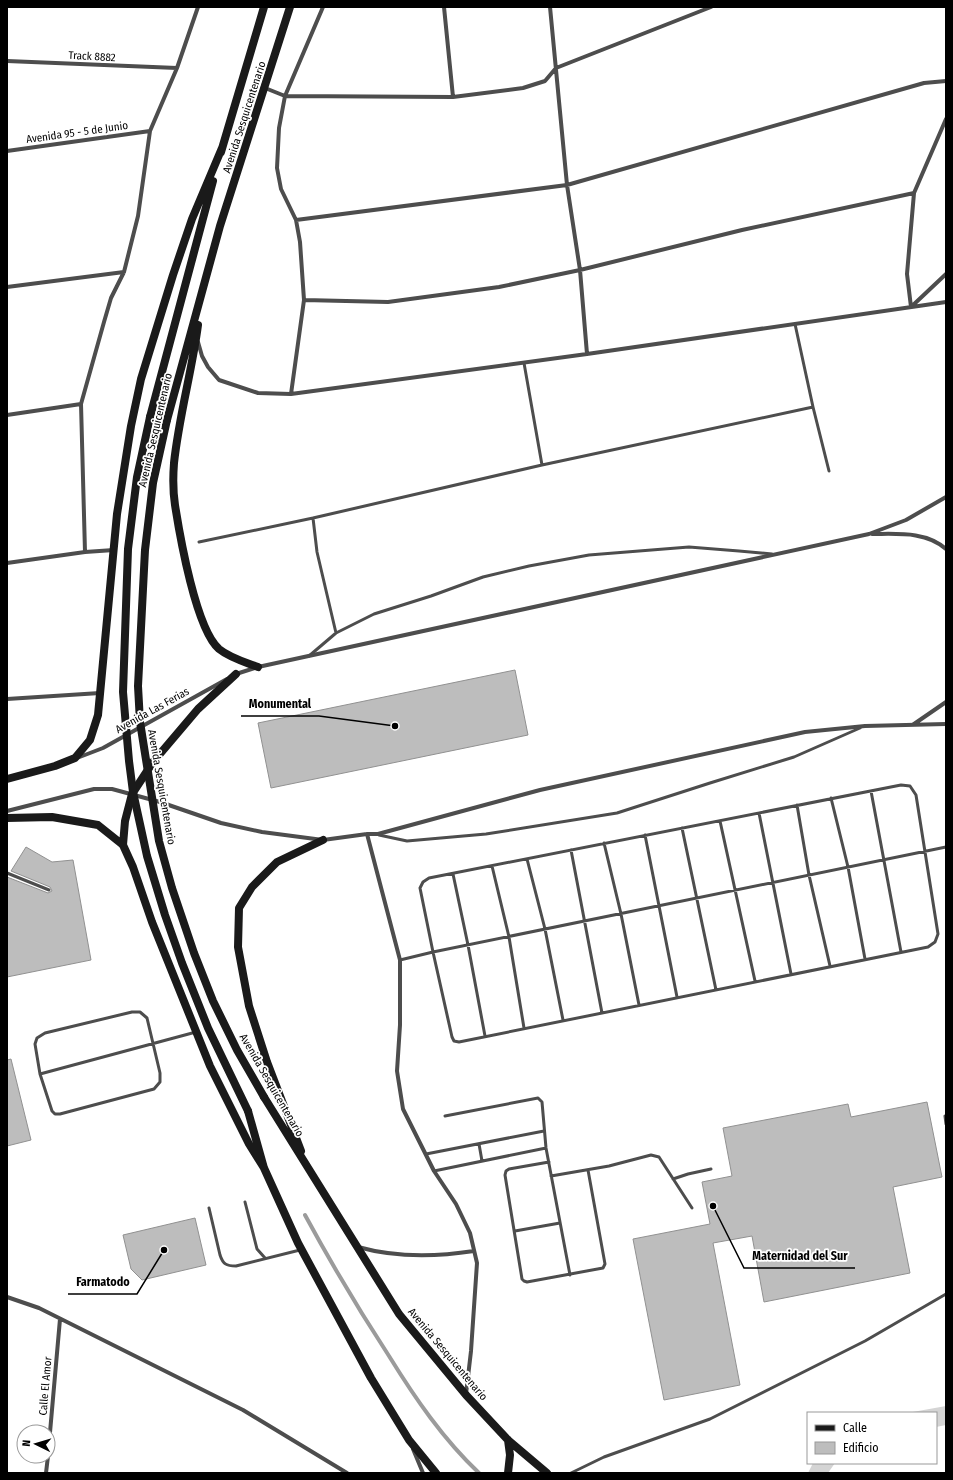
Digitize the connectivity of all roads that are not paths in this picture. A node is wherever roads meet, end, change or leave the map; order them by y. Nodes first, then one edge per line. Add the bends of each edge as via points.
1 (198, 7) edge
2 (264, 7) edge
3 (290, 7) edge
4 (323, 7) edge
5 (444, 7) edge
6 (550, 7) edge
7 (711, 7) edge
8 (7, 61) edge
9 (177, 68) junction
10 (556, 68) junction
11 (946, 81) edge
12 (265, 88) junction
13 (285, 96) junction
14 (453, 97) junction
15 (946, 119) edge
16 (150, 131) junction
17 (222, 148) junction
18 (7, 151) edge
19 (567, 185) junction
20 (914, 193) junction
21 (296, 220) junction
22 (580, 270) junction
23 (124, 272) junction
24 (946, 274) edge
25 (7, 287) edge
26 (201, 299) junction
27 (304, 300) junction
28 (946, 302) edge
29 (911, 307) junction
30 (795, 324) junction
31 (196, 338) junction
32 (587, 354) junction
33 (524, 362) junction
34 (291, 394) junction
35 (81, 404) junction
36 (813, 407) junction
37 (7, 415) edge
38 (542, 465) junction
39 (829, 471) dead end
40 (946, 497) edge
41 (313, 518) junction
42 (869, 534) junction
43 (199, 542) dead end
44 (946, 549) edge
45 (114, 550) junction
46 (85, 552) junction
47 (776, 555) junction
48 (7, 563) edge
49 (336, 633) junction
50 (309, 656) junction
51 (258, 667) junction
52 (236, 674) junction
53 (100, 693) junction
54 (7, 699) edge
55 (946, 702) edge
56 (946, 724) edge
57 (914, 725) junction
58 (865, 726) junction
59 (75, 758) junction
60 (7, 779) edge
61 (871, 790) junction
62 (132, 794) junction
63 (831, 798) junction
64 (797, 805) junction
65 (7, 811) edge
66 (759, 813) junction
67 (7, 818) edge
68 (720, 821) junction
69 (682, 828) junction
70 (367, 834) junction
71 (378, 834) junction
72 (645, 835) junction
73 (323, 840) junction
74 (604, 844) junction
75 (123, 845) junction
76 (946, 847) edge
77 (571, 850) junction
78 (925, 851) junction
79 (527, 859) junction
80 (884, 860) junction
81 (492, 866) junction
82 (848, 867) junction
83 (7, 873) edge
84 (452, 874) junction
85 (809, 875) junction
86 (772, 882) junction
87 (49, 890) dead end
88 (736, 890) junction
89 (697, 898) junction
90 (660, 906) junction
91 (621, 914) junction
92 (584, 921) junction
93 (545, 929) junction
94 (509, 936) junction
95 (468, 945) junction
96 (433, 952) junction
97 (901, 952) junction
98 (865, 959) junction
99 (400, 960) junction
100 (830, 966) junction
101 (791, 974) junction
102 (755, 981) junction
103 (716, 990) junction
104 (677, 997) junction
105 (639, 1005) junction
106 (602, 1013) junction
107 (563, 1020) junction
108 (524, 1028) junction
109 (197, 1032) junction
110 (485, 1036) junction
111 (153, 1044) junction
112 (40, 1074) junction
113 (445, 1116) dead end
114 (945, 1116) dead end
115 (946, 1124) edge
116 (544, 1131) junction
117 (479, 1144) junction
118 (546, 1148) junction
119 (426, 1154) junction
120 (482, 1161) junction
121 (548, 1162) junction
122 (264, 1168) junction
123 (308, 1169) junction
124 (711, 1169) dead end
125 (588, 1170) junction
126 (434, 1171) junction
127 (551, 1176) junction
128 (673, 1179) junction
129 (245, 1202) dead end
130 (209, 1208) dead end
131 (692, 1208) dead end
132 (560, 1223) junction
133 (515, 1231) junction
134 (356, 1246) junction
135 (302, 1250) junction
136 (474, 1251) junction
137 (265, 1258) junction
138 (570, 1275) junction
139 (946, 1294) edge
140 (7, 1298) edge
141 (60, 1318) junction
142 (466, 1395) junction
143 (51, 1424) edge
144 (409, 1440) junction
145 (508, 1440) junction
146 (347, 1473) edge
147 (423, 1473) edge
148 (436, 1473) edge
149 (508, 1473) edge
150 (547, 1473) edge
151 (571, 1473) edge

1 - 9 street
2 - 17 main road, Avenida Sesquicentenario
3 - 12 main road, Avenida Sesquicentenario
4 - 13 street
5 - 14 street
6 - 10 street
7 - 10 street
8 - 9 street, Track 8882
9 - 16 street
10 - 14 street via 545,81 523,88
10 - 19 street
11 - 19 street via 924,83
12 - 13 street
12 - 26 main road, Avenida Sesquicentenario via 220,226
13 - 14 street
13 - 21 street via 279,128 277,168 281,189
15 - 20 street
16 - 18 street, Avenida 95 - 5 de Junio
16 - 23 street via 138,216
17 - 45 main road via 192,219 141,379 117,514
17 - 122 main road, Avenida Sesquicentenario, bridge via 150,417 137,477 128,549 124,724 133,792 147,856 165,915 208,1028 248,1111
19 - 21 street
19 - 22 street
20 - 22 street via 742,230
20 - 29 street via 907,274
21 - 27 street
22 - 27 street via 499,287 388,302
22 - 32 street
23 - 25 street
23 - 35 street via 111,298
24 - 29 street
26 - 31 main road
26 - 123 main road, Avenida Sesquicentenario, bridge via 152,483 145,550 138,686 140,722 159,842 194,953 213,1001 237,1050
27 - 34 street
28 - 29 street
29 - 30 street
30 - 32 street
30 - 36 lane
31 - 34 street via 202,356 219,380 258,393
31 - 51 main road via 174,464 175,504 192,588 207,632 219,649
32 - 33 street
33 - 34 street
33 - 38 lane
35 - 37 street
35 - 46 street
36 - 38 lane
36 - 39 lane
38 - 41 lane
40 - 42 street via 906,520
41 - 43 lane
41 - 49 lane via 317,552
42 - 44 street via 919,536 938,542
42 - 47 street, Avenida Las Ferias
45 - 46 street
45 - 53 main road
46 - 48 street
47 - 49 lane via 689,547 589,555 483,577 374,614
47 - 50 street, Avenida Las Ferias
49 - 50 lane
50 - 51 street, Avenida Las Ferias
51 - 52 street, Avenida Las Ferias
52 - 59 street, Avenida Las Ferias via 103,748
52 - 62 main road via 194,714 153,762
53 - 54 street
53 - 59 main road via 98,715 90,740
55 - 57 street
56 - 57 street
57 - 58 street
58 - 71 street via 805,732 540,790
58 - 71 lane via 794,757 617,813 478,835 407,841
59 - 60 main road
61 - 63 lane
61 - 78 lane via 910,786 916,795
61 - 80 lane
62 - 65 street via 112,789 94,789
62 - 73 street via 221,823 262,832
62 - 75 main road via 125,821
63 - 64 lane
63 - 82 lane
64 - 66 lane
64 - 85 lane
66 - 68 lane
66 - 86 lane
67 - 75 main road via 52,817 98,825
68 - 69 lane
68 - 88 lane
69 - 72 lane
69 - 89 lane
70 - 71 street
70 - 73 street
70 - 99 street
72 - 74 lane
72 - 90 lane
73 - 123 main road via 277,862 252,887 239,908 238,947 249,1006 267,1062
74 - 77 lane
74 - 91 lane
75 - 109 main road
76 - 78 lane
77 - 79 lane
77 - 92 lane
78 - 80 lane
78 - 97 lane via 938,934 935,942 928,947
79 - 81 lane
79 - 93 lane
80 - 82 lane
80 - 97 lane
81 - 84 lane
81 - 94 lane
82 - 85 lane
82 - 98 lane
83 - 87 lane
84 - 95 lane
84 - 96 lane via 428,878 420,888
85 - 86 lane
85 - 100 lane
86 - 88 lane
86 - 101 lane
88 - 89 lane
88 - 102 lane
89 - 90 lane
89 - 103 lane
90 - 91 lane
90 - 104 lane
91 - 92 lane
91 - 105 lane
92 - 93 lane
92 - 106 lane
93 - 94 lane
93 - 107 lane
94 - 95 lane
94 - 108 lane
95 - 96 lane
95 - 110 lane
96 - 99 lane
96 - 110 lane via 454,1041
97 - 98 lane
98 - 100 lane
99 - 119 street via 397,1071 403,1109
100 - 101 lane
101 - 102 lane
102 - 103 lane
103 - 104 lane
104 - 105 lane
105 - 106 lane
106 - 107 lane
107 - 108 lane
108 - 110 lane
109 - 111 lane
109 - 122 main road via 249,1144
111 - 112 lane
111 - 112 lane via 147,1018 140,1012 45,1033 37,1038 35,1044
111 - 112 lane via 160,1078 154,1089 60,1114 54,1114 52,1111
113 - 116 lane via 538,1098 542,1102
114 - 115 lane
116 - 117 lane
116 - 118 lane
117 - 119 lane
117 - 120 lane
118 - 120 lane
118 - 121 lane
119 - 126 street
120 - 126 lane
121 - 127 lane
121 - 133 lane via 506,1171
122 - 135 main road, Avenida Sesquicentenario
123 - 134 main road, Avenida Sesquicentenario
124 - 128 lane
125 - 127 lane
125 - 128 lane via 651,1155 659,1157
125 - 138 lane via 605,1264 603,1268
126 - 136 street via 456,1204 470,1233
127 - 132 lane
128 - 131 lane
129 - 137 lane via 257,1249
130 - 137 lane via 222,1262 227,1266 236,1266
132 - 133 lane
132 - 138 lane
133 - 138 lane via 524,1281
134 - 136 street via 383,1253 416,1256
134 - 142 main road, Avenida Sesquicentenario via 399,1314
135 - 137 lane
135 - 144 main road, Avenida Sesquicentenario via 371,1378
136 - 142 street via 477,1271
139 - 151 lane via 865,1342 717,1416 604,1457
140 - 141 street
141 - 143 street, Calle El Amor
141 - 146 street via 243,1410
142 - 145 main road, Avenida Sesquicentenario
144 - 147 street
144 - 148 main road, Avenida Sesquicentenario
145 - 149 main road
145 - 150 main road, Avenida Sesquicentenario

